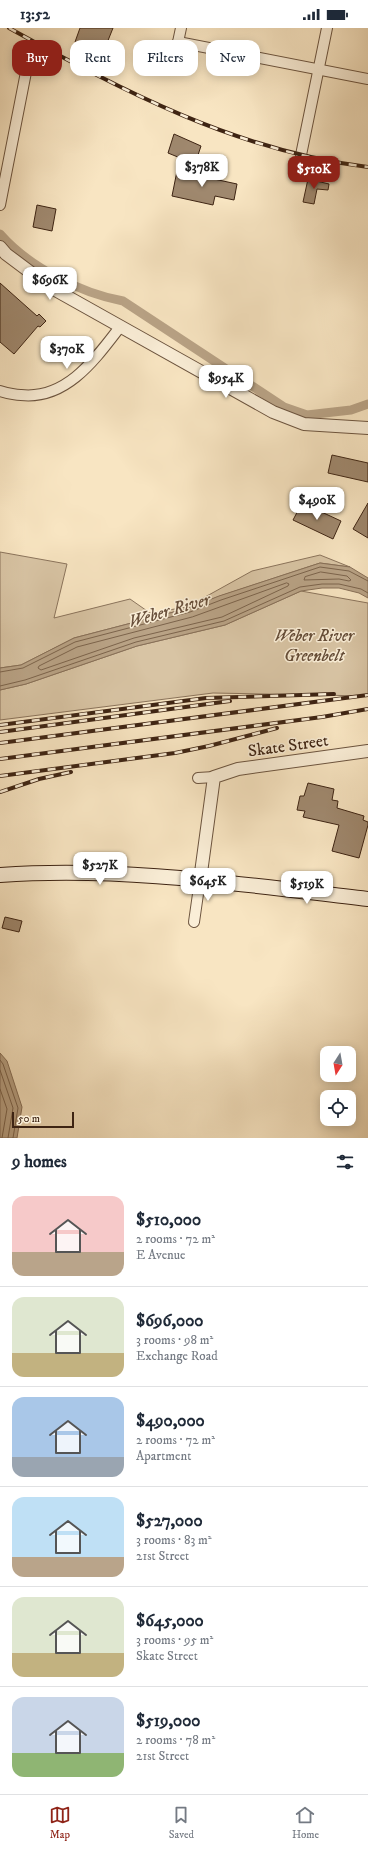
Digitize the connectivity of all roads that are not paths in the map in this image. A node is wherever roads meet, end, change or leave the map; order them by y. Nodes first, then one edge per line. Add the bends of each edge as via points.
1 (181, 28) edge
2 (326, 28) edge
3 (178, 40) edge
4 (198, 46) edge
5 (318, 69) junction
6 (25, 76) edge
7 (368, 79) edge
8 (301, 155) dead end
9 (0, 205) edge
10 (0, 247) edge
11 (120, 326) junction
12 (0, 391) edge
13 (368, 428) edge
14 (368, 751) edge
15 (214, 777) junction
16 (198, 778) dead end
17 (0, 875) edge
18 (200, 880) junction
19 (368, 899) edge
20 (194, 922) dead end

1 - 3 street
2 - 5 street
4 - 5 street
5 - 7 street
5 - 8 street
6 - 9 street
10 - 11 street via 50,287
11 - 12 street via 81,374 63,386 43,394 22,396
11 - 13 street via 273,412 304,424
14 - 15 street, Skate Street via 238,769
15 - 16 street, Skate Street
15 - 18 street
17 - 18 main road via 75,872
18 - 19 main road
18 - 20 street

